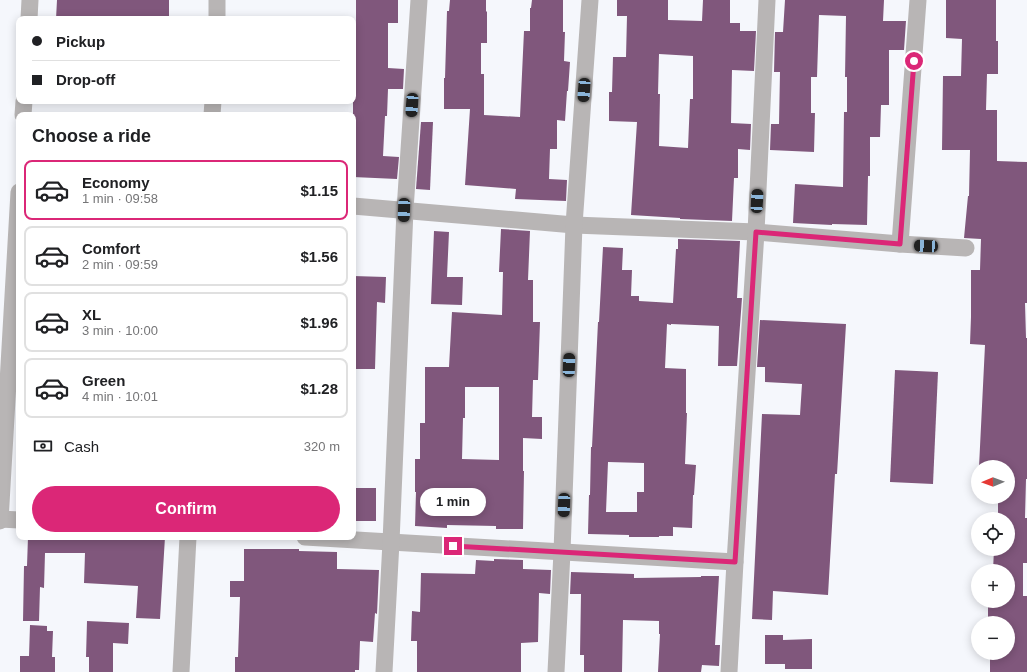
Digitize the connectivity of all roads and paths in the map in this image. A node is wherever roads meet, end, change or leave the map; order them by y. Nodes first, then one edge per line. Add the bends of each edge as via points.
1 (30, 0) edge
2 (217, 0) edge
3 (419, 0) edge
4 (590, 0) edge
5 (767, 0) edge
6 (918, 0) edge
7 (29, 16) edge
8 (216, 16) edge
9 (356, 206) edge
10 (404, 210) junction
11 (574, 225) junction
12 (756, 232) junction
13 (16, 244) edge
14 (900, 244) junction
15 (966, 248) dead end
16 (0, 520) edge
17 (16, 520) edge
18 (188, 540) edge
19 (356, 540) edge
20 (391, 542) junction
21 (562, 552) junction
22 (735, 562) junction
23 (181, 672) edge
24 (384, 672) edge
25 (556, 672) edge
26 (729, 672) edge

1 - 7 street
2 - 8 street
3 - 10 street
4 - 11 street
5 - 12 street
6 - 14 street
9 - 10 street
10 - 11 street
10 - 20 street
11 - 12 street
11 - 21 street
12 - 14 street
12 - 22 street
13 - 16 street
14 - 15 street
16 - 17 street
18 - 23 street
19 - 20 street
20 - 21 street
20 - 24 street
21 - 22 street
21 - 25 street
22 - 26 street

